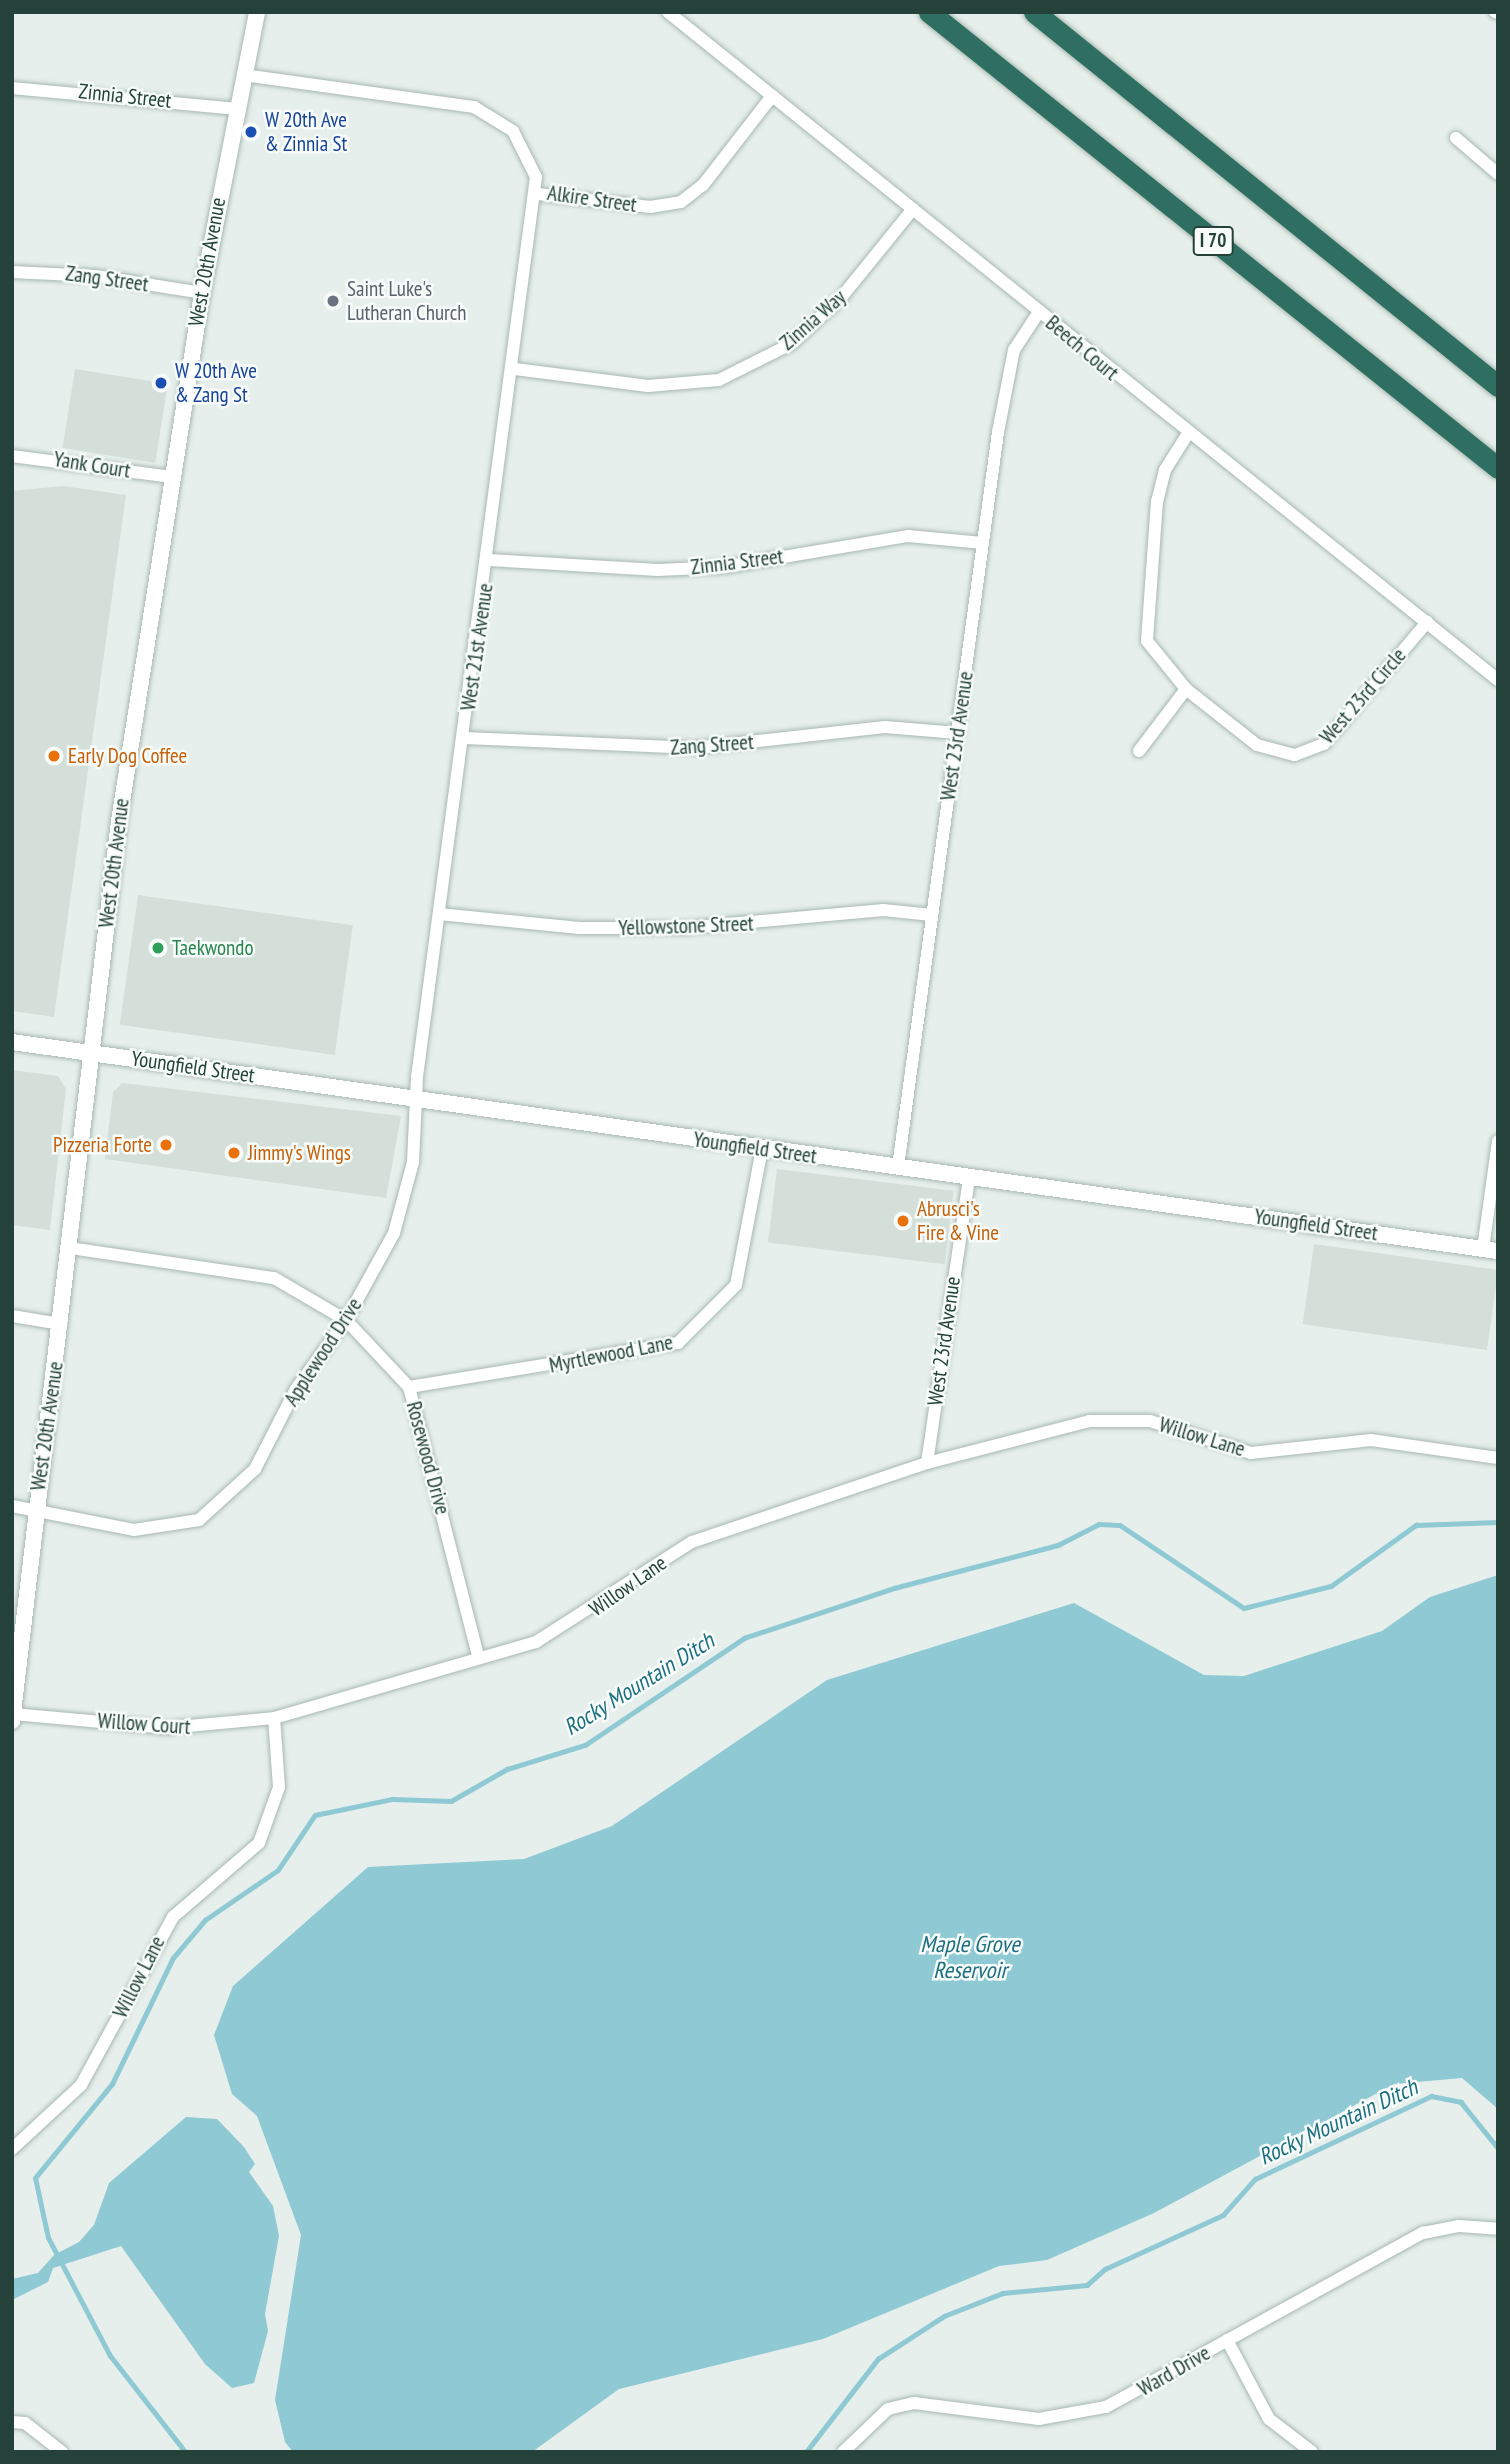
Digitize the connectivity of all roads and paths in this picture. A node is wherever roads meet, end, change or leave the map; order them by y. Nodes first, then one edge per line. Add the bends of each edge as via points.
1 (257, 12) edge
2 (668, 12) edge
3 (929, 12) edge
4 (1034, 12) edge
5 (244, 75) junction
6 (12, 88) edge
7 (772, 96) junction
8 (237, 109) junction
9 (1456, 138) dead end
10 (1498, 174) edge
11 (538, 194) junction
12 (913, 209) junction
13 (12, 272) edge
14 (202, 293) junction
15 (1039, 312) junction
16 (515, 369) junction
17 (1498, 386) edge
18 (1187, 435) junction
19 (12, 456) edge
20 (1498, 468) edge
21 (172, 477) junction
22 (983, 543) junction
23 (489, 560) junction
24 (1427, 622) junction
25 (1498, 680) edge
26 (1186, 689) junction
27 (958, 733) junction
28 (465, 738) junction
29 (1139, 751) dead end
30 (439, 914) junction
31 (932, 915) junction
32 (12, 1042) edge
33 (91, 1053) junction
34 (415, 1100) junction
35 (1498, 1140) edge
36 (762, 1149) junction
37 (898, 1167) junction
38 (968, 1177) junction
39 (69, 1248) junction
40 (1490, 1250) edge
41 (12, 1316) edge
42 (346, 1320) junction
43 (61, 1324) junction
44 (409, 1387) junction
45 (1498, 1458) edge
46 (927, 1463) junction
47 (12, 1506) edge
48 (35, 1512) junction
49 (478, 1656) junction
50 (13, 1714) edge
51 (274, 1718) junction
52 (12, 1721) edge
53 (12, 2149) edge
54 (1498, 2229) edge
55 (1227, 2340) junction
56 (12, 2421) edge
57 (62, 2452) edge
58 (843, 2452) edge
59 (1312, 2452) edge

1 - 5 street, West 20th Avenue
2 - 7 street, Beech Court
3 - 20 highway, I 70
4 - 17 highway
5 - 8 street, West 20th Avenue
5 - 11 street, Alkire Street via 474,107 503,122 524,146
6 - 8 street, Zinnia Street
7 - 11 street, Alkire Street via 703,185 681,202 650,207
7 - 12 street, Beech Court
8 - 14 street, West 20th Avenue
9 - 10 street
11 - 16 street, West 21st Avenue
12 - 15 street, Beech Court
12 - 16 street, Zinnia Way via 840,299 791,344 719,380 648,386
13 - 14 street, Zang Street via 83,275
14 - 21 street, West 20th Avenue
15 - 18 street, Beech Court
15 - 22 street, West 23rd Avenue via 1008,374
16 - 23 street, West 21st Avenue
18 - 24 street, Beech Court
18 - 26 street, West 23rd Circle via 1165,470 1157,501 1146,623 1155,658
19 - 21 street, Yank Court
21 - 33 street, West 20th Avenue
22 - 23 street, Zinnia Street via 908,536 724,567 658,570
22 - 27 street, West 23rd Avenue
23 - 28 street, West 21st Avenue
24 - 25 street, Beech Court
24 - 26 street, West 23rd Circle via 1313,750 1296,755 1257,745
26 - 29 street
27 - 28 street, Zang Street via 885,727 695,748
27 - 31 street, West 23rd Avenue
28 - 30 street, West 21st Avenue
30 - 31 street, Yellowstone Street via 579,928 698,927 883,910
30 - 34 street, West 21st Avenue
31 - 37 street, West 23rd Avenue
32 - 33 street, Youngfield Street
33 - 34 street, Youngfield Street
33 - 39 street, West 20th Avenue
34 - 36 street, Youngfield Street
34 - 42 street, Applewood Drive via 413,1162 394,1233
35 - 40 street
36 - 37 street, Youngfield Street
36 - 44 street, Myrtlewood Lane via 736,1285 678,1343
37 - 38 street, Youngfield Street
38 - 40 street, Youngfield Street
38 - 46 street, West 23rd Avenue
39 - 42 street, Rosewood Drive via 274,1278
39 - 43 street, West 20th Avenue
41 - 43 street
42 - 44 street, Rosewood Drive
42 - 48 street, Applewood Drive via 296,1389 255,1469 199,1520 134,1530
43 - 48 street, West 20th Avenue
44 - 49 street, Rosewood Drive
45 - 46 street, Willow Lane via 1371,1440 1251,1453 1167,1425 1116,1418
46 - 49 street, Willow Lane via 692,1542 548,1636
47 - 48 street, Applewood Drive
48 - 50 street, West 20th Avenue
49 - 51 street, Willow Lane
50 - 51 street, Willow Court via 167,1728
50 - 52 street, West 20th Avenue
51 - 53 street, Willow Lane via 279,1787 259,1843 173,1917 80,2085
54 - 55 street, Ward Drive via 1459,2226 1423,2233
55 - 58 street, Ward Drive via 1157,2384 1074,2416 1039,2419 914,2403 888,2409
55 - 59 street via 1269,2419
56 - 57 street via 25,2423

